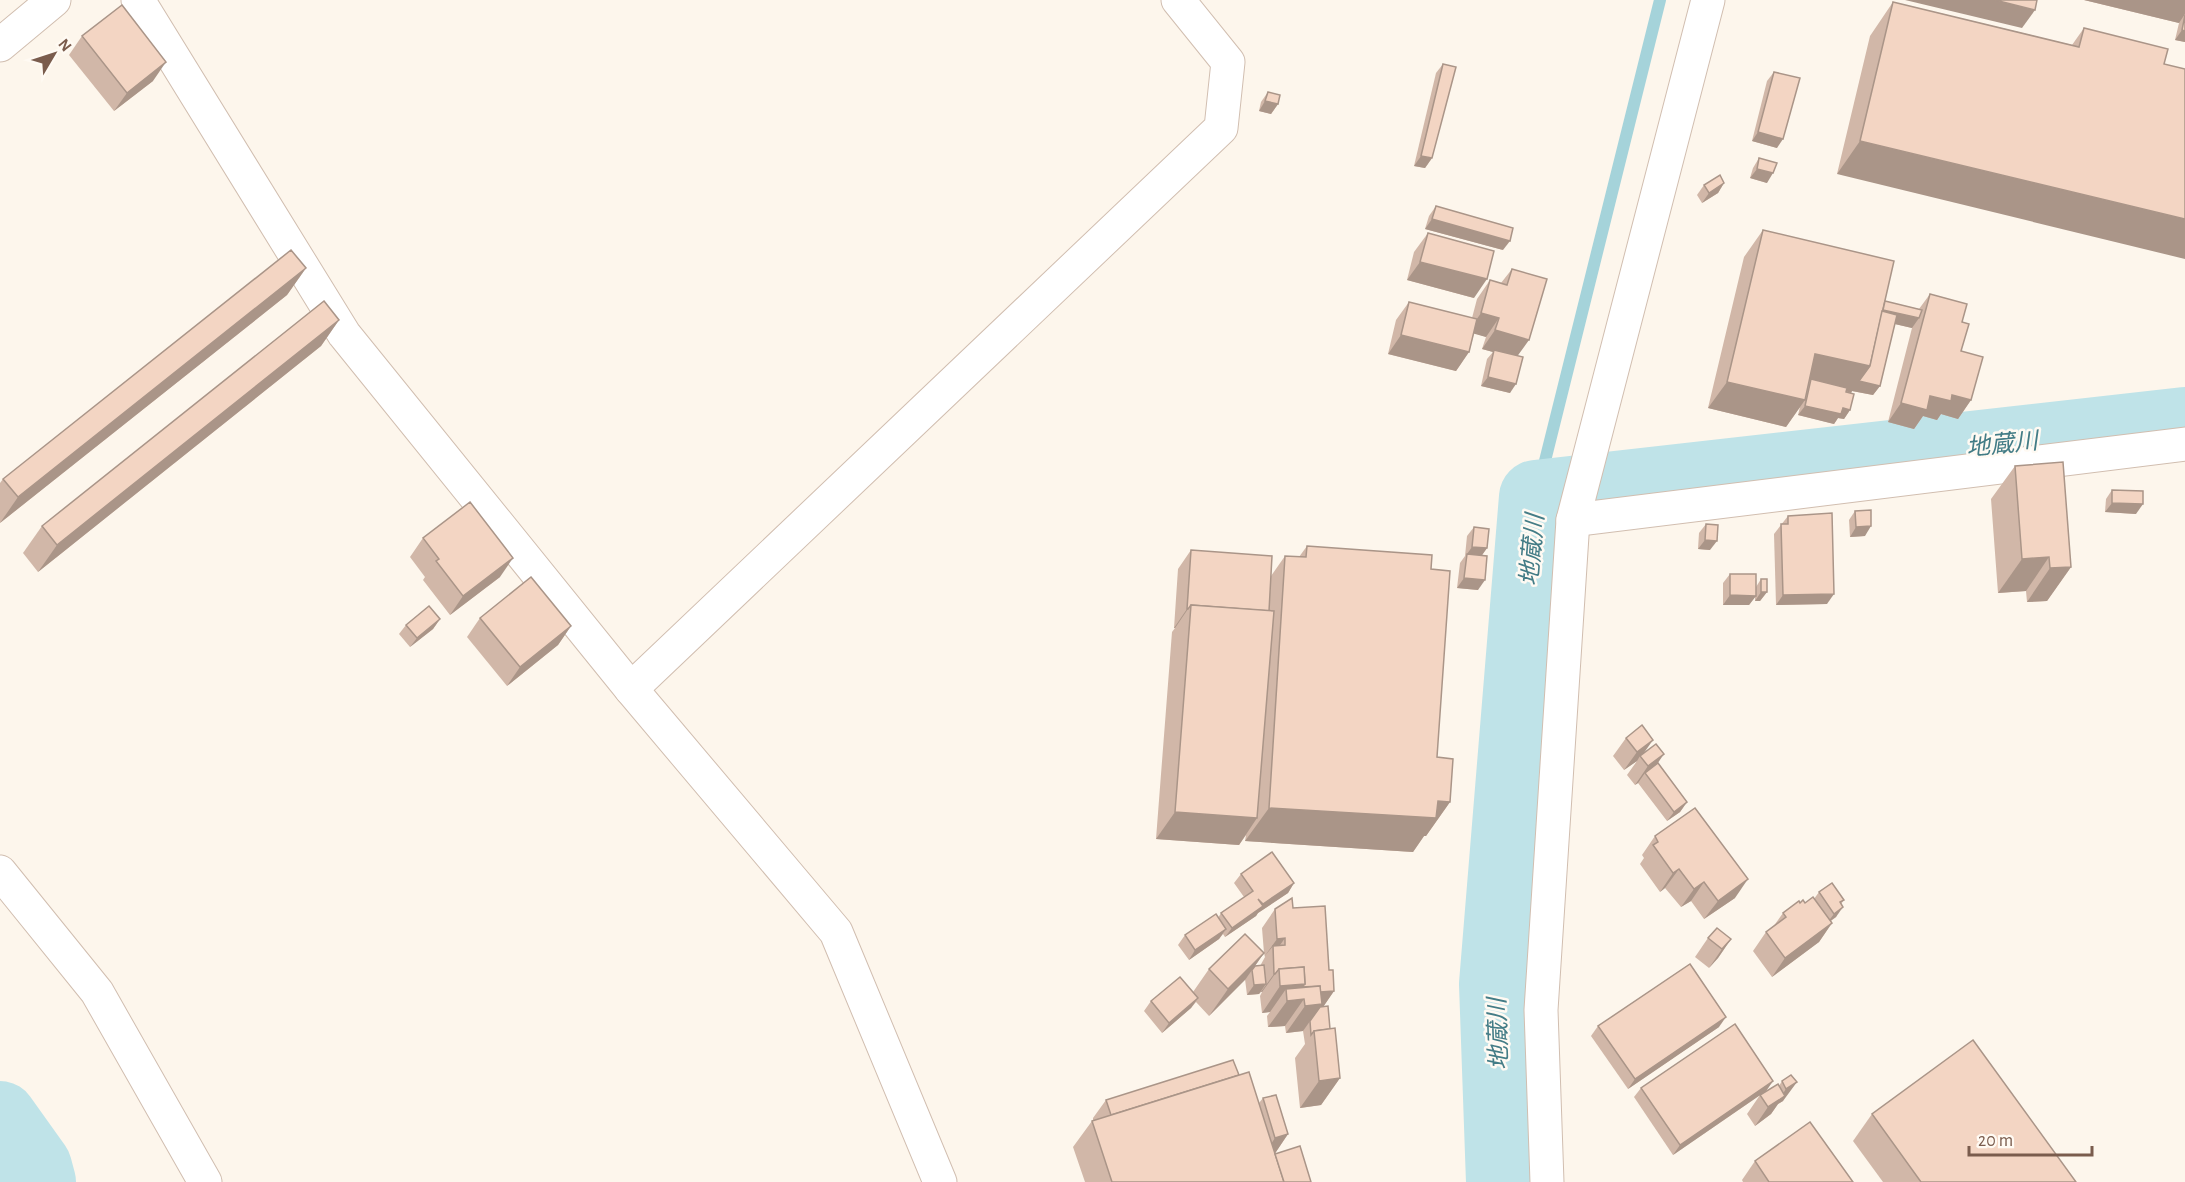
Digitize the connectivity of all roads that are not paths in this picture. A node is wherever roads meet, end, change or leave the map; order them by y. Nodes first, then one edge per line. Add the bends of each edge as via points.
1 (54, 0) edge
2 (138, 0) edge
3 (1178, 0) edge
4 (1708, 0) edge
5 (0, 45) edge
6 (2185, 444) edge
7 (1573, 520) junction
8 (631, 689) junction
9 (0, 872) edge
10 (205, 1182) edge
11 (940, 1182) edge
12 (1547, 1182) edge

1 - 5 street
2 - 8 street via 344,334
3 - 8 street via 1228,62 1221,128
4 - 7 street
6 - 7 street
7 - 12 street via 1541,1010
8 - 11 street via 836,932
9 - 10 street via 98,992

